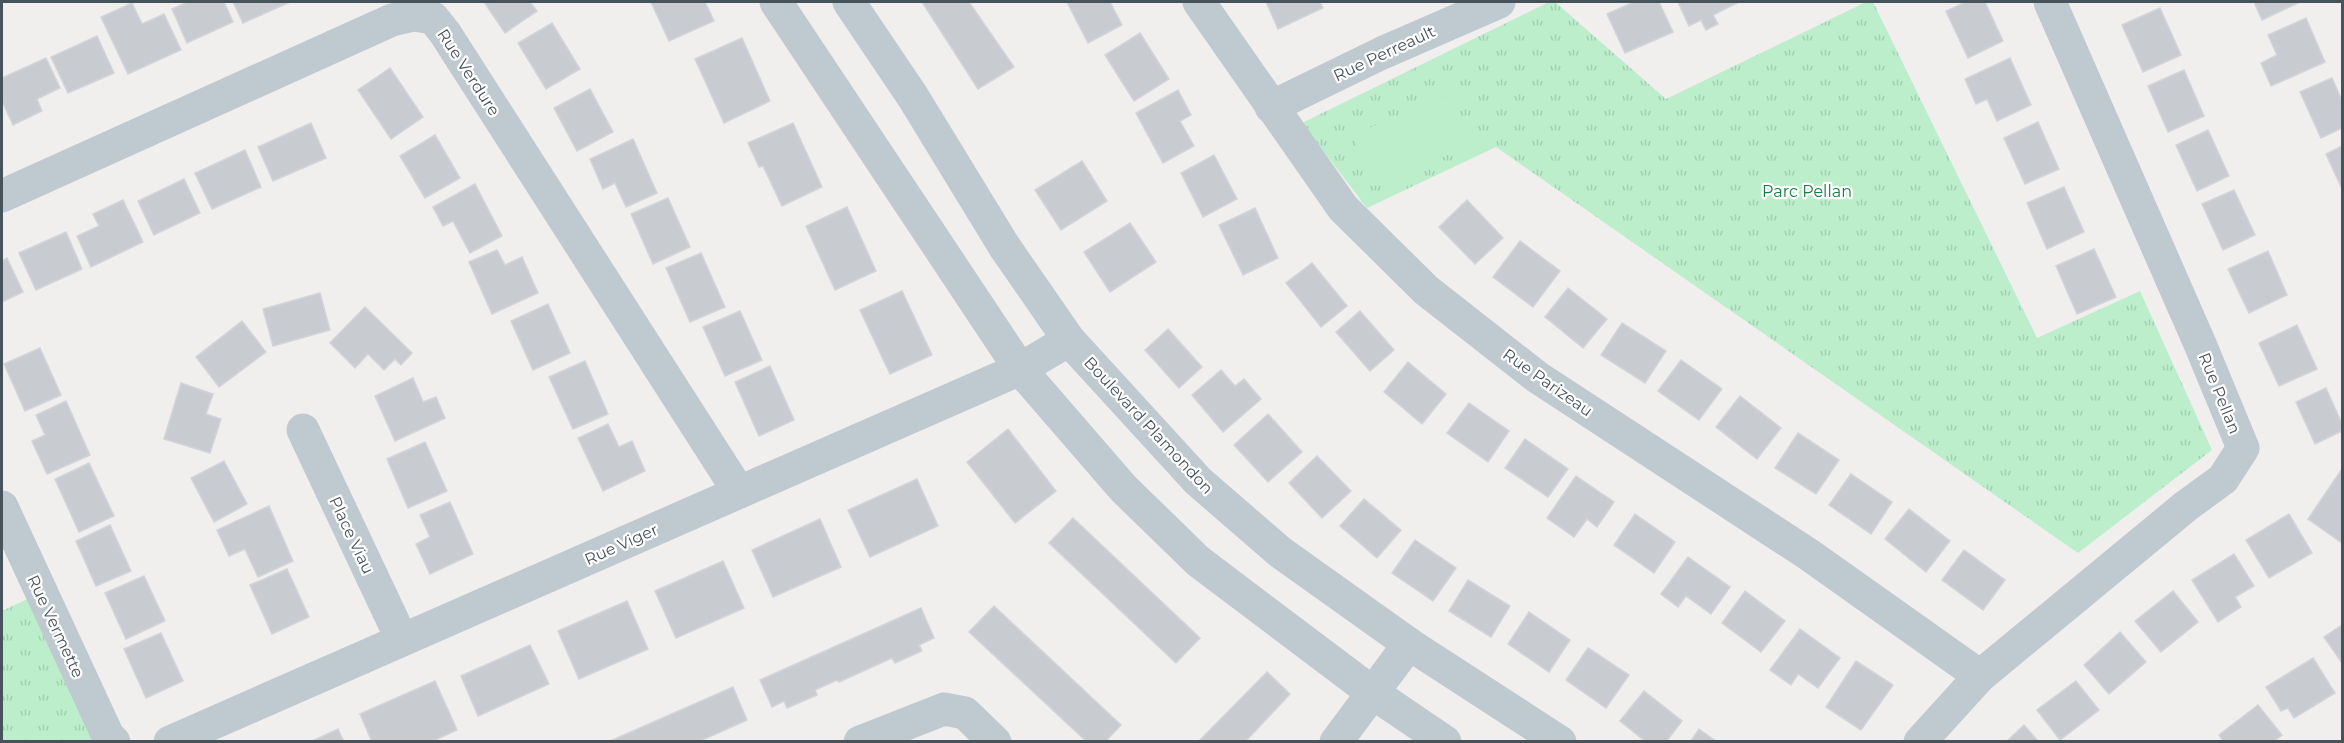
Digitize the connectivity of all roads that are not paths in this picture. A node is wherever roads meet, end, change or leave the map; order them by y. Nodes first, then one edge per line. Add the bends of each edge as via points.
1 (776, 2) edge
2 (849, 2) edge
3 (1199, 2) edge
4 (1498, 2) edge
5 (2050, 2) edge
6 (1271, 107) junction
7 (2, 196) edge
8 (1069, 340) junction
9 (1020, 369) junction
10 (303, 430) dead end
11 (739, 492) junction
12 (2, 507) edge
13 (402, 640) junction
14 (1408, 644) junction
15 (1980, 676) junction
16 (1373, 693) junction
17 (114, 741) edge
18 (170, 741) edge
19 (860, 741) edge
20 (995, 741) edge
21 (1336, 741) edge
22 (1445, 741) edge
23 (1560, 741) edge
24 (1920, 741) edge

1 - 9 street
2 - 8 street, Boulevard Plamondon via 913,97 1004,246
3 - 6 street, Rue Parizeau
4 - 6 street, Rue Perreault
5 - 15 street, Rue Pellan via 2243,448 2223,479
6 - 15 street, Rue Parizeau via 1343,208 1426,290 1537,377 1808,554
7 - 11 street, Rue Verdure via 392,20 414,15 433,18
8 - 9 street, Rue Viger
8 - 14 street, Boulevard Plamondon via 1198,481 1280,552
9 - 11 street, Rue Viger
9 - 16 street via 1123,488 1198,561
10 - 13 street, Place Viau
11 - 13 street, Rue Viger
12 - 17 street, Rue Vermette via 108,736
13 - 18 street, Rue Viger
14 - 16 street
14 - 23 street, Boulevard Plamondon
15 - 24 street, Rue Pellan
16 - 21 street
16 - 22 street
19 - 20 street via 944,709 965,713

